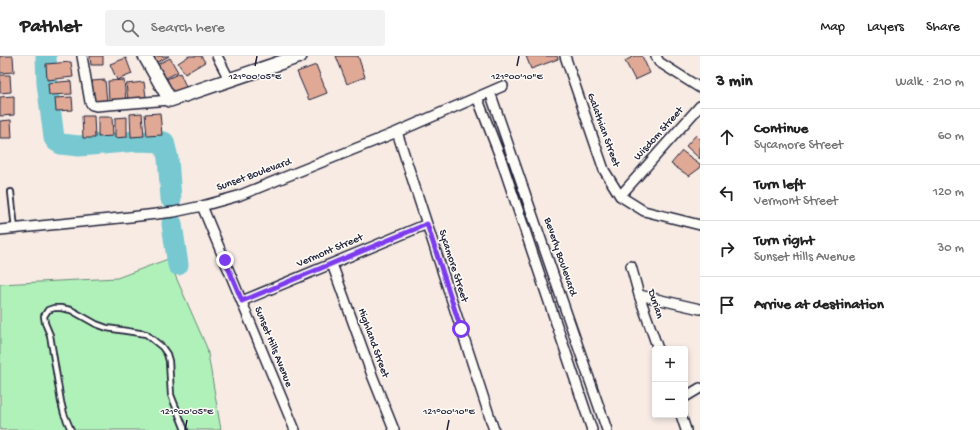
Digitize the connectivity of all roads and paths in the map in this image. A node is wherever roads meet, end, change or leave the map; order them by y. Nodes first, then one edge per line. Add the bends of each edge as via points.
1 (82, 56) edge
2 (145, 56) edge
3 (217, 56) edge
4 (300, 56) edge
5 (565, 56) edge
6 (656, 56) edge
7 (230, 81) junction
8 (503, 86) dead end
9 (700, 88) edge
10 (490, 92) junction
11 (477, 97) junction
12 (170, 100) junction
13 (700, 106) edge
14 (397, 132) junction
15 (11, 192) dead end
16 (620, 196) junction
17 (202, 206) junction
18 (427, 224) junction
19 (700, 225) edge
20 (15, 229) junction
21 (0, 230) edge
22 (332, 264) junction
23 (631, 266) dead end
24 (640, 295) junction
25 (242, 301) junction
26 (700, 309) edge
27 (657, 346) edge
28 (700, 388) edge
29 (688, 395) edge
30 (682, 418) edge
31 (71, 430) edge
32 (186, 430) edge
33 (295, 430) edge
34 (394, 430) edge
35 (494, 430) edge
36 (592, 430) edge
37 (607, 430) edge
38 (686, 430) edge

1 - 12 street via 92,105
2 - 12 street
3 - 7 street
4 - 7 street
5 - 16 street, Galathian Street via 604,170
6 - 9 street via 659,62
7 - 12 street
8 - 10 street, Sunset Boulevard
10 - 11 street, Sunset Boulevard
10 - 37 street, Beverly Boulevard
11 - 14 street, Sunset Boulevard
11 - 36 street via 501,159
13 - 16 street, Wisdom Street
14 - 17 street, Sunset Boulevard via 238,196
14 - 18 street, Sycamore Street
15 - 20 lane
16 - 19 street, Galathian Street via 644,211
17 - 20 street, Sunset Boulevard via 174,212
17 - 25 street, Sunset Hills Avenue
18 - 22 street, Vermont Street
18 - 35 street, Sycamore Street
20 - 21 street, Sunset Boulevard
22 - 25 street, Vermont Street
22 - 34 street, Highland Street
23 - 24 street, Durian
24 - 26 street
24 - 27 street, Durian
25 - 33 street, Sunset Hills Avenue
28 - 29 street
30 - 38 street
31 - 32 lane via 61,402 50,335 44,316 48,310 54,308 71,310 107,328 146,334 162,347 170,361 171,395

